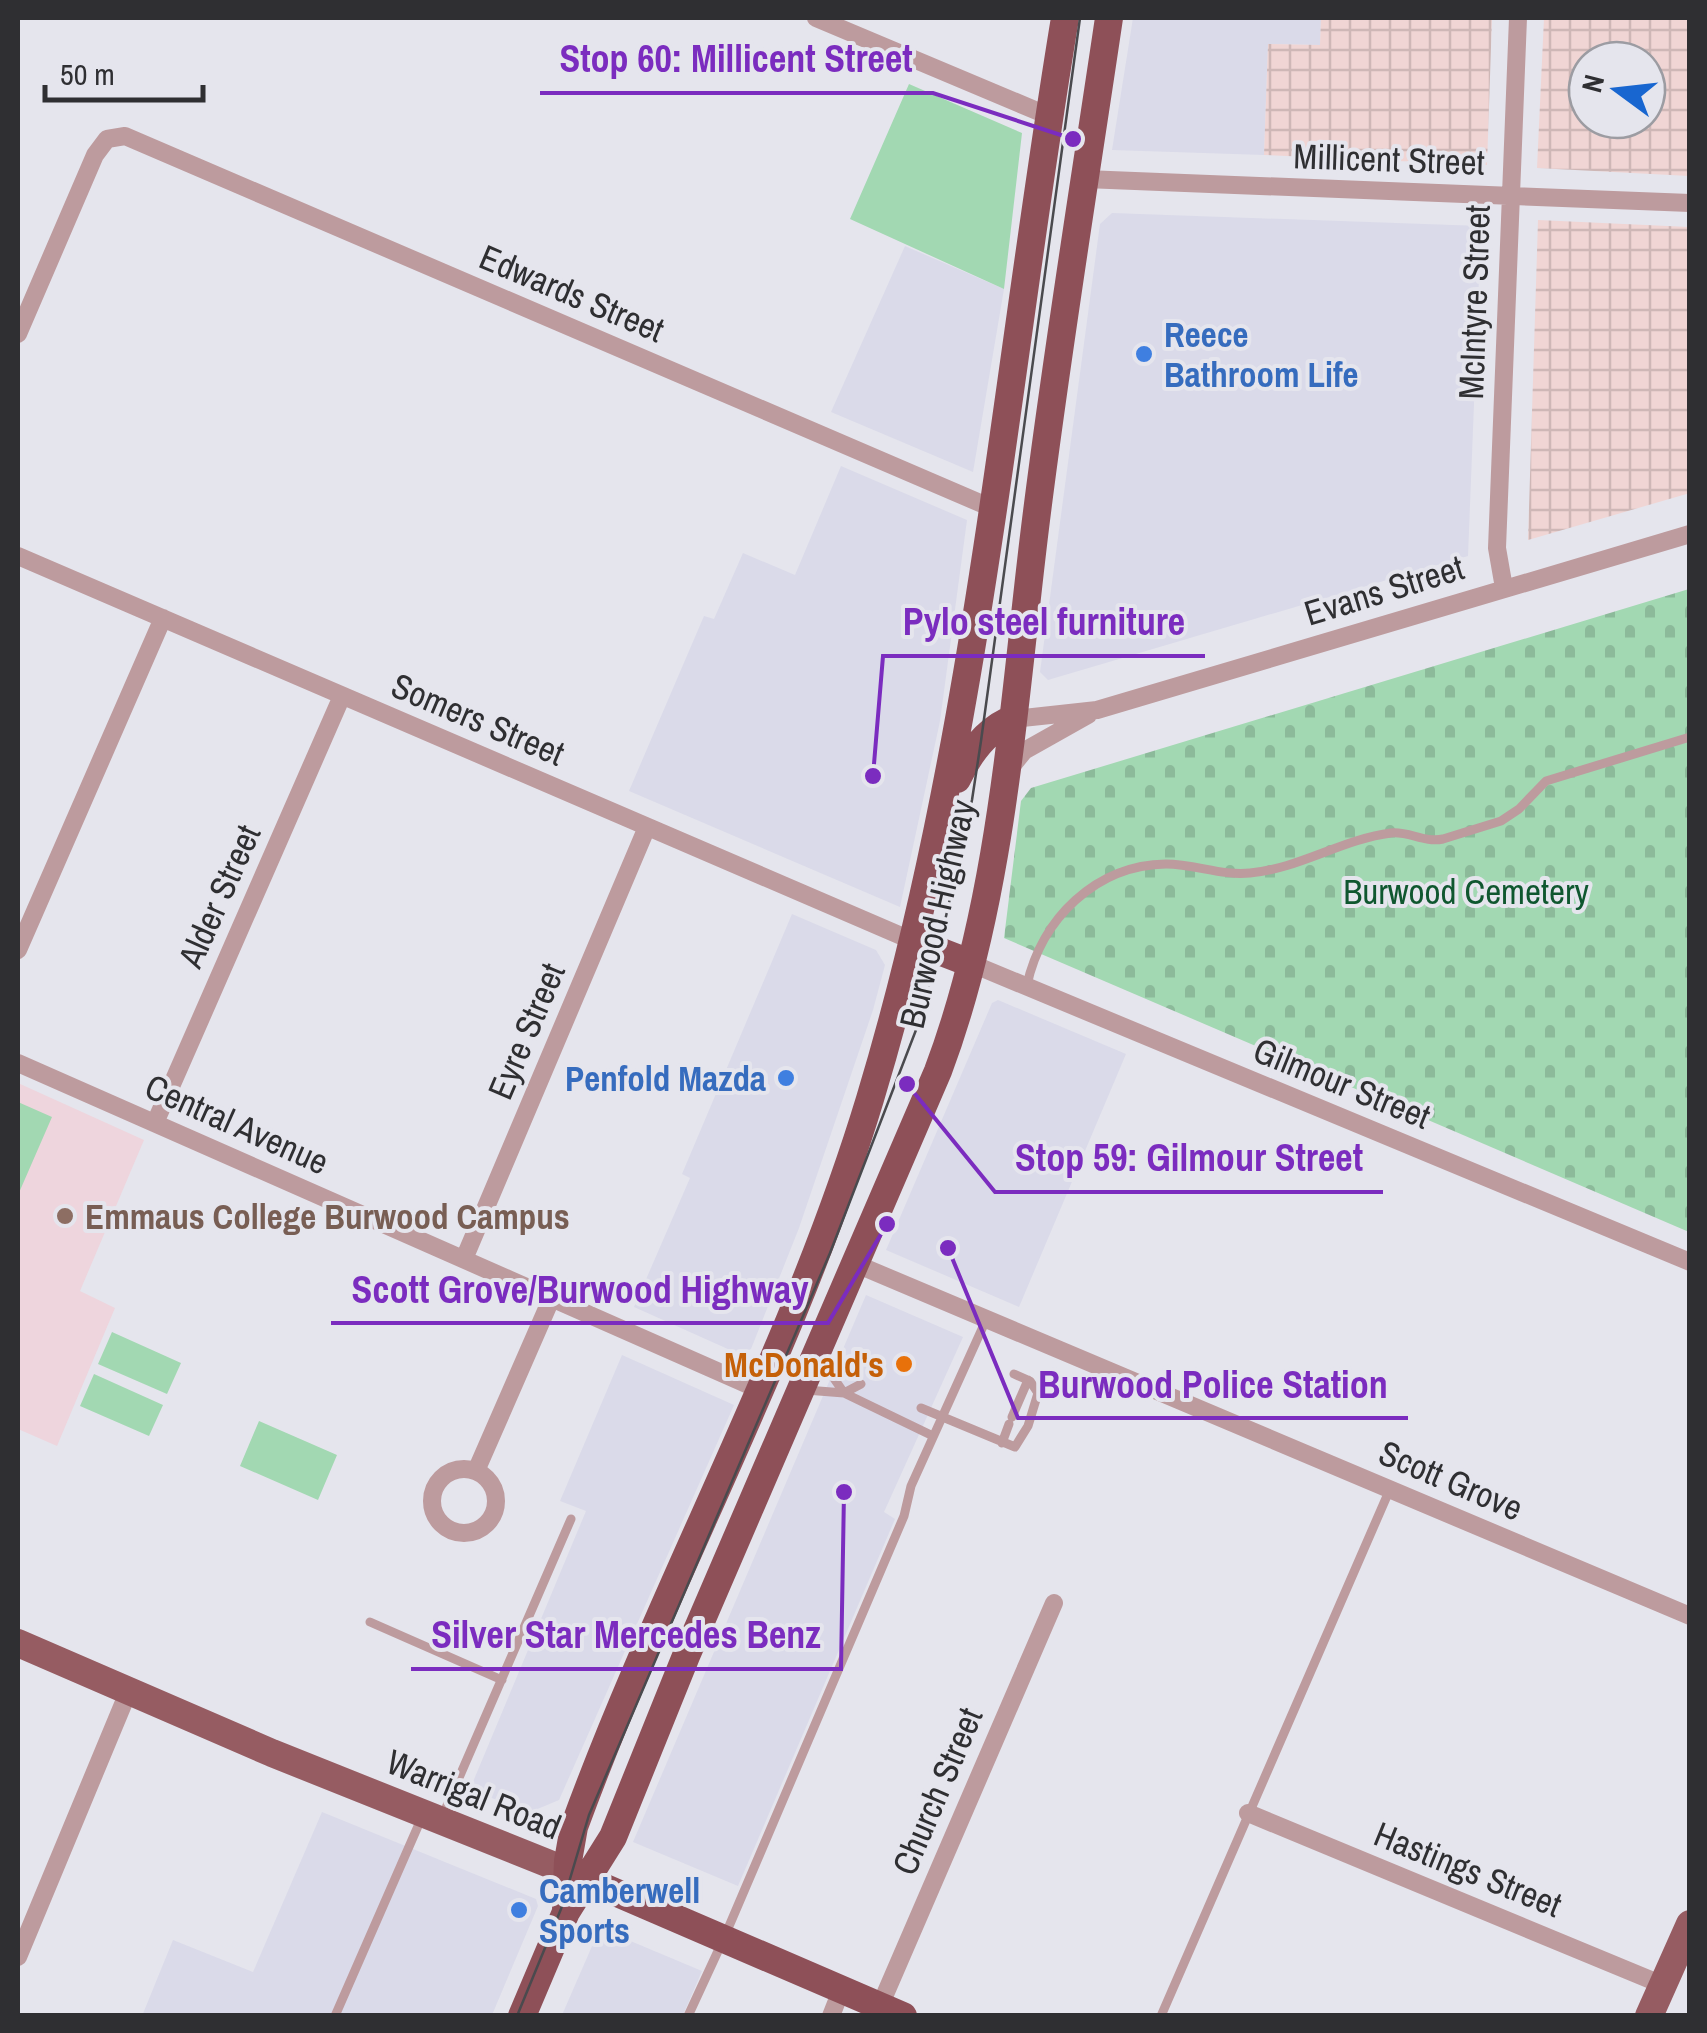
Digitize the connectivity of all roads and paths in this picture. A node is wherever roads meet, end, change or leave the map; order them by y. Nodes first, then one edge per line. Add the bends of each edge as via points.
1 (816, 18) edge
2 (1066, 18) edge
3 (1109, 18) edge
4 (1518, 18) edge
5 (1049, 116) junction
6 (1086, 179) junction
7 (1511, 196) junction
8 (1690, 204) edge
9 (18, 334) edge
10 (994, 509) junction
11 (1035, 525) junction
12 (1690, 534) edge
13 (18, 556) edge
14 (1504, 588) junction
15 (162, 618) junction
16 (342, 696) junction
17 (1097, 710) junction
18 (1012, 719) junction
19 (1690, 737) edge
20 (1006, 776) junction
21 (944, 808) junction
22 (648, 828) junction
23 (913, 941) junction
24 (18, 950) edge
25 (970, 963) junction
26 (1026, 988) junction
27 (18, 1063) edge
28 (155, 1123) junction
29 (820, 1248) junction
30 (464, 1260) junction
31 (1690, 1262) edge
32 (856, 1264) junction
33 (552, 1297) junction
34 (986, 1319) junction
35 (818, 1354) junction
36 (1014, 1374) dead end
37 (1028, 1380) junction
38 (861, 1384) dead end
39 (760, 1390) junction
40 (844, 1394) junction
41 (799, 1398) junction
42 (921, 1408) dead end
43 (942, 1417) junction
44 (933, 1436) junction
45 (1002, 1442) junction
46 (476, 1471) dead end
47 (1390, 1489) junction
48 (571, 1520) dead end
49 (1054, 1603) dead end
50 (1690, 1616) edge
51 (370, 1622) dead end
52 (18, 1643) edge
53 (502, 1680) junction
54 (130, 1690) junction
55 (1248, 1813) junction
56 (432, 1816) junction
57 (576, 1875) junction
58 (724, 1938) junction
59 (1687, 1939) edge
60 (18, 1957) edge
61 (1663, 1985) junction
62 (842, 1988) junction
63 (891, 2010) edge
64 (335, 2016) edge
65 (522, 2016) edge
66 (688, 2016) edge
67 (830, 2016) edge
68 (1160, 2016) edge
69 (1650, 2016) edge

1 - 5 street
2 - 5 highway, Burwood Highway
3 - 6 highway, Burwood Highway
4 - 7 street, McIntyre Street
5 - 10 highway, Burwood Highway
6 - 7 street, Millicent Street
6 - 11 highway, Burwood Highway
7 - 8 street, Millicent Street
7 - 14 street, McIntyre Street via 1497,548
9 - 10 street, Edwards Street via 95,155 107,139 125,136
10 - 11 highway
10 - 21 highway, Burwood Highway
11 - 18 highway, Burwood Highway
12 - 14 street, Evans Street
13 - 15 street, Somers Street
14 - 17 street, Evans Street
15 - 16 street, Somers Street
15 - 24 street
16 - 22 street, Somers Street
16 - 28 street, Alder Street
17 - 18 street, Evans Street
17 - 20 street, Evans Street via 1024,751
18 - 20 highway, Burwood Highway
18 - 21 highway via 976,748
19 - 26 lane via 1546,781 1510,816 1443,839 1386,834 1255,873 1168,864 1120,874 1080,897 1048,929
20 - 25 highway, Burwood Highway
21 - 23 highway, Burwood Highway
22 - 23 street, Somers Street
22 - 30 street, Eyre Street
23 - 25 highway
23 - 29 highway, Burwood Highway via 872,1096
25 - 26 street, Gilmour Street
25 - 32 highway, Burwood Highway via 938,1070
26 - 31 street, Gilmour Street
27 - 28 street, Central Avenue
28 - 30 street, Central Avenue
29 - 32 highway
29 - 39 highway, Burwood Highway
30 - 33 street, Central Avenue
32 - 34 street, Scott Grove
32 - 35 highway, Burwood Highway
33 - 39 street, Central Avenue
33 - 46 street
34 - 43 lane
34 - 47 street, Scott Grove
35 - 40 lane
35 - 41 highway, Burwood Highway
36 - 37 lane
37 - 45 lane
37 - 45 lane via 1038,1393 1028,1426 1015,1447
38 - 40 lane
39 - 41 highway
39 - 57 highway, Burwood Highway via 574,1827
40 - 41 lane
40 - 44 lane
41 - 57 highway, Burwood Highway via 613,1837
42 - 43 lane
43 - 44 lane
43 - 45 lane
44 - 58 lane
47 - 50 street, Scott Grove
47 - 55 lane
48 - 53 lane
49 - 63 street, Church Street
51 - 53 lane
52 - 54 main road, Warrigal Road
53 - 56 lane
54 - 56 main road, Warrigal Road
54 - 60 street
55 - 61 street, Hastings Street
55 - 68 lane
56 - 57 main road, Warrigal Road
56 - 64 lane
57 - 58 highway, Warrigal Road
57 - 65 highway
58 - 62 highway, Warrigal Road
58 - 66 lane
59 - 61 main road
61 - 69 main road
62 - 63 highway, Warrigal Road
62 - 67 street

